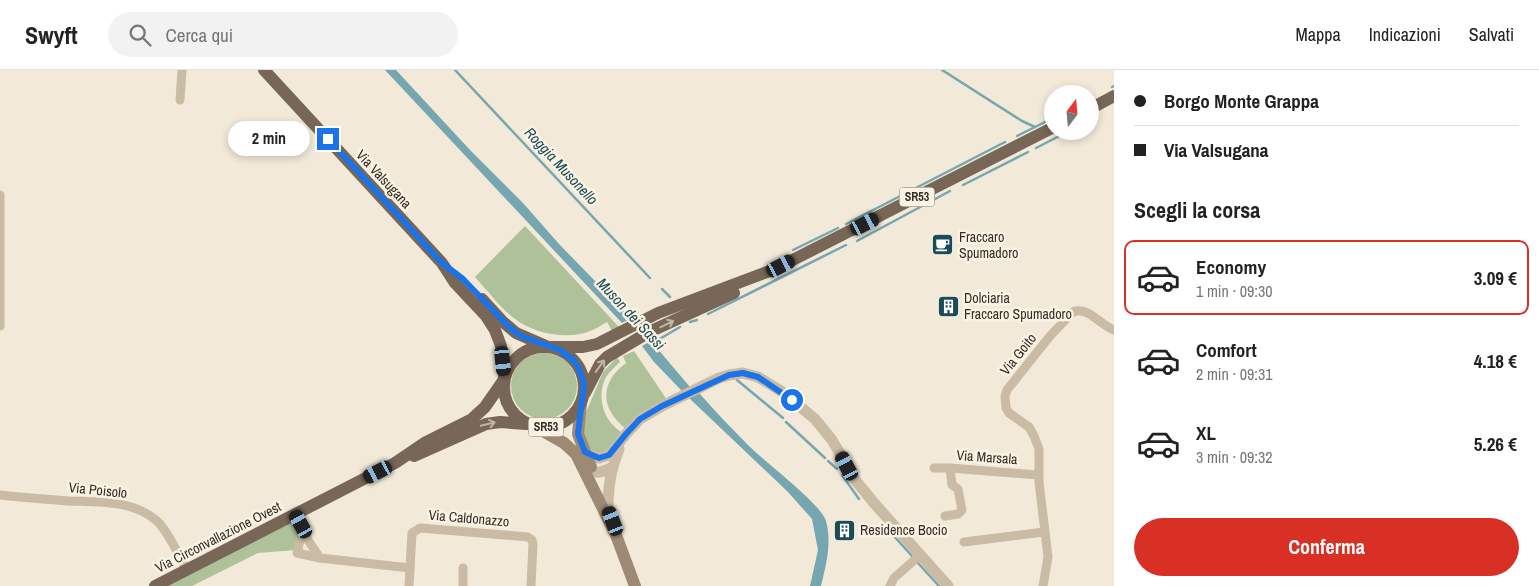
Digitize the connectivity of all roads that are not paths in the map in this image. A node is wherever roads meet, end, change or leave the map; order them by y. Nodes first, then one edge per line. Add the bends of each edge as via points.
1 (182, 70) edge
2 (264, 70) edge
3 (1114, 96) edge
4 (180, 100) dead end
5 (1099, 104) edge
6 (1044, 132) edge
7 (0, 195) edge
8 (442, 263) junction
9 (775, 269) junction
10 (0, 326) edge
11 (1114, 330) edge
12 (550, 347) junction
13 (504, 379) junction
14 (581, 401) junction
15 (532, 425) junction
16 (622, 440) junction
17 (570, 447) junction
18 (585, 452) junction
19 (395, 463) junction
20 (611, 468) junction
21 (934, 468) dead end
22 (950, 468) junction
23 (592, 472) junction
24 (1038, 475) junction
25 (0, 488) edge
26 (3, 495) edge
27 (608, 508) junction
28 (296, 514) junction
29 (945, 516) dead end
30 (303, 528) junction
31 (1044, 532) junction
32 (616, 535) junction
33 (964, 542) dead end
34 (920, 555) junction
35 (320, 558) junction
36 (410, 568) junction
37 (463, 568) dead end
38 (187, 570) junction
39 (155, 586) edge
40 (409, 586) edge
41 (463, 586) edge
42 (531, 586) edge
43 (635, 586) edge
44 (890, 586) edge
45 (948, 586) edge
46 (1043, 586) edge

1 - 4 street
2 - 8 main road, Via Valsugana
3 - 5 main road
6 - 9 main road, Via Circonvallazione Ovest / SR53
7 - 10 street
8 - 12 main road, Via Valsugana via 463,279 510,328 521,336
8 - 13 main road, Via Valsugana via 495,330 501,346
9 - 12 main road, Via Circonvallazione Ovest / SR53 via 670,309 597,344
14 -> 9 main road, Via Circonvallazione Ovest / SR53 via 607,357 649,332 736,292
11 - 24 street, Via Goito via 1086,312 1072,312 1007,390 1009,414 1032,430 1039,455
12 - 13 main road, Via Circonvallazione Ovest / SR53 via 534,348 521,354 510,364
12 - 14 main road via 567,354 578,367 584,383
13 - 15 main road, SR53 via 506,402 514,415
13 - 19 main road, Via Circonvallazione Ovest / SR53 via 485,407 472,419 426,442
14 - 15 main road, Via Circonvallazione Ovest / SR53 via 564,422 551,427
14 - 18 main road via 578,434
15 - 17 main road
19 -> 15 main road, Via Circonvallazione Ovest / SR53 via 486,424
16 - 18 street via 605,457
16 - 20 street
16 - 34 street via 640,419 700,387 729,375 743,373 758,377 781,391 823,428 864,491
17 - 23 street
17 - 32 main road
18 - 23 main road
19 - 28 main road, Via Circonvallazione Ovest / SR53
20 - 23 street
20 - 27 street
21 - 22 street, Via Marsala
22 - 24 street, Via Marsala
22 - 29 street via 952,485 958,489 962,510
23 - 27 main road
24 - 31 street
25 - 26 street, Via Poisolo
26 - 38 street, Via Poisolo via 111,503 143,511 158,522
27 - 32 main road
28 - 30 street, Via Circonvallazione Ovest
28 - 38 main road, Via Circonvallazione Ovest / SR53
30 - 35 street, Via Circonvallazione Ovest
30 - 35 street via 297,553
31 - 33 street
31 - 46 street via 1048,557
32 - 43 main road
34 - 44 street via 894,578
34 - 45 street
35 - 36 street
36 - 40 street, Via Caldonazzo
36 - 42 street, Via Caldonazzo via 412,532 420,528 528,537 533,544
37 - 41 street
38 - 39 main road, Via Circonvallazione Ovest / SR53

